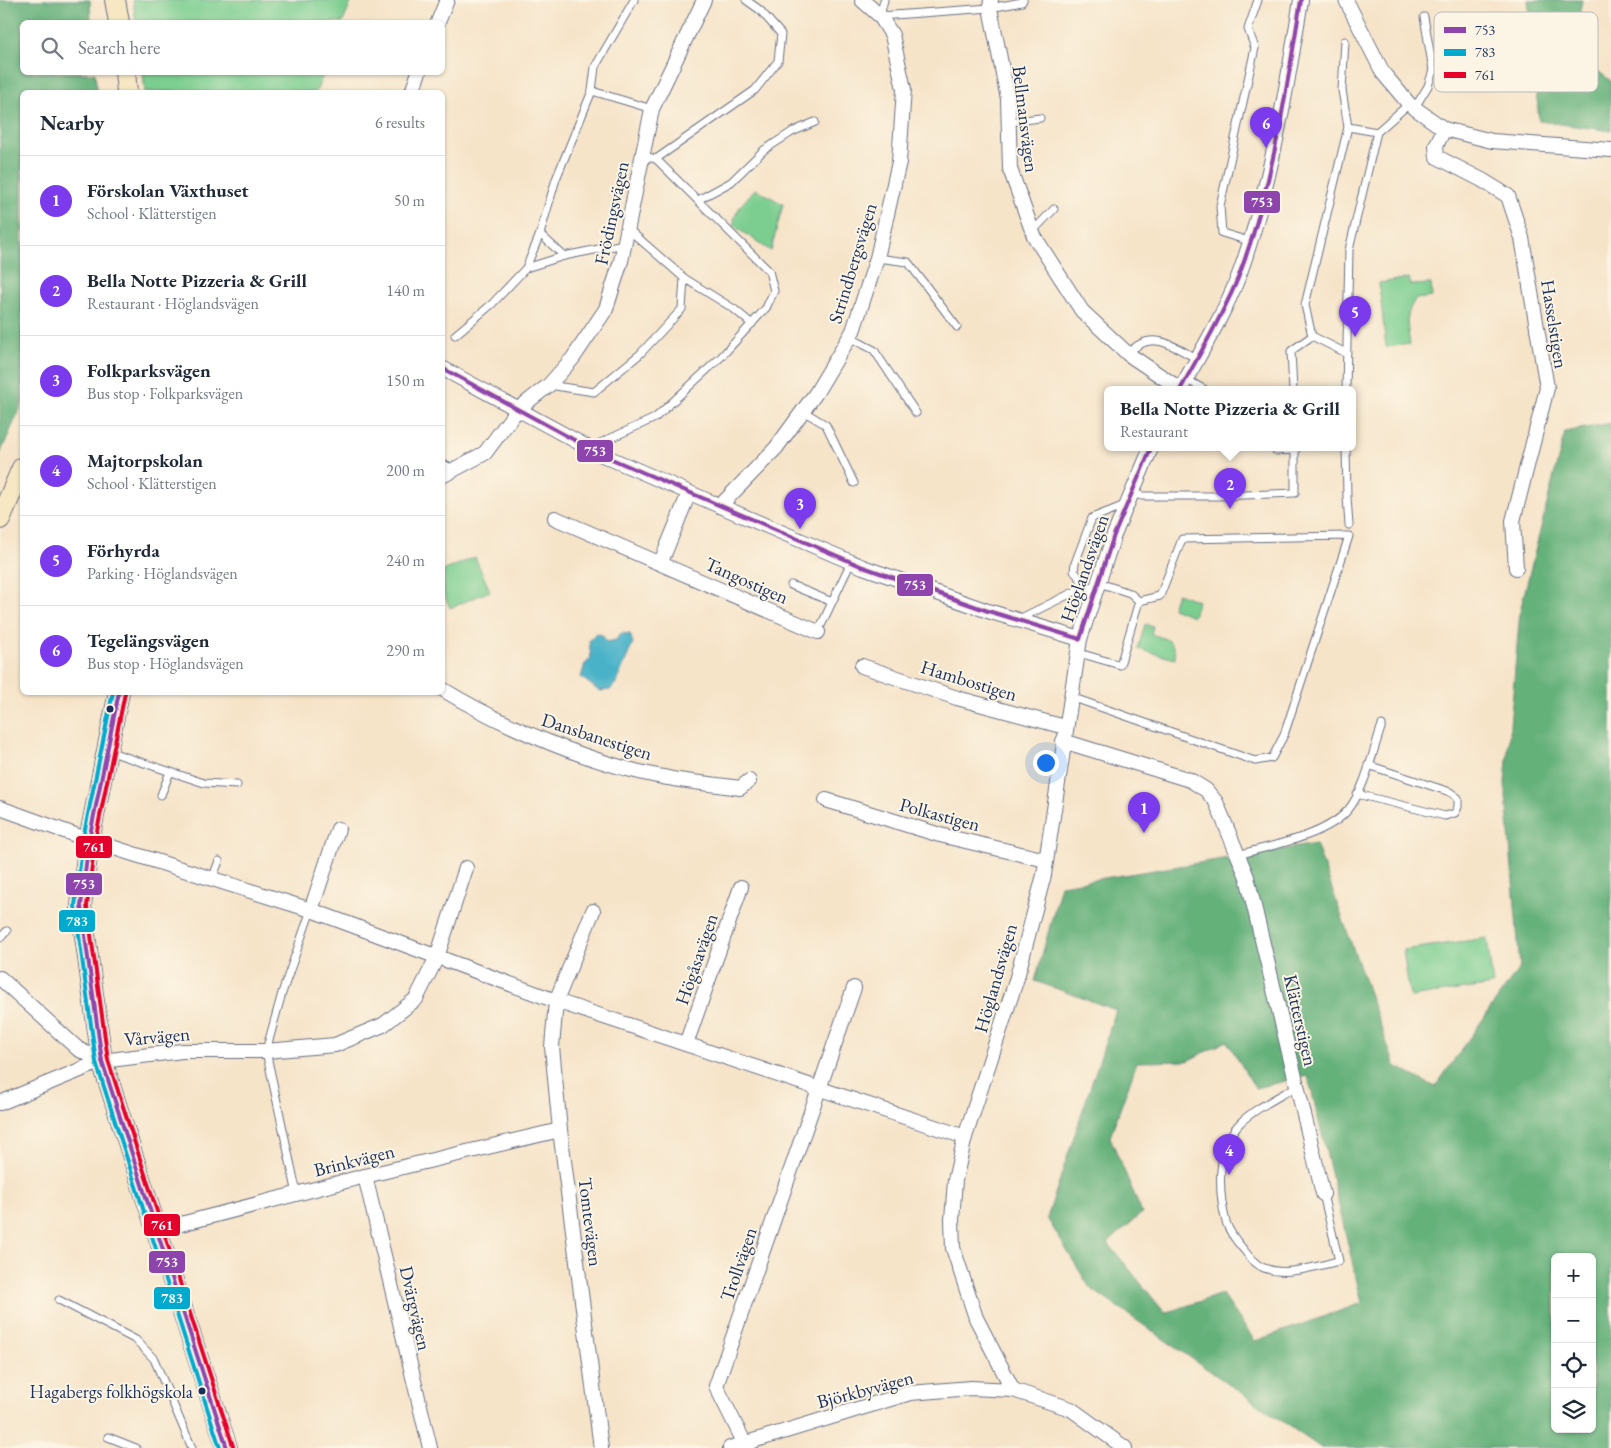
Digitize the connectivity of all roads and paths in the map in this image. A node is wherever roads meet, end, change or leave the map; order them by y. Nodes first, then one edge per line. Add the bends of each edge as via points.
1 (115, 0) edge
2 (447, 0) edge
3 (634, 0) edge
4 (704, 0) edge
5 (746, 0) edge
6 (862, 0) edge
7 (884, 0) edge
8 (1023, 0) edge
9 (1258, 0) edge
10 (1301, 0) edge
11 (1346, 0) edge
12 (990, 4) edge
13 (880, 16) junction
14 (1424, 17) dead end
15 (119, 20) edge
16 (439, 20) edge
17 (1345, 40) dead end
18 (1433, 70) joint
19 (126, 75) edge
20 (418, 75) edge
21 (127, 90) edge
22 (413, 90) edge
23 (592, 91) junction
24 (1412, 107) junction
25 (652, 109) junction
26 (1040, 118) dead end
27 (815, 122) dead end
28 (1009, 122) junction
29 (1348, 127) junction
30 (1444, 129) junction
31 (1377, 132) junction
32 (1611, 150) edge
33 (649, 158) junction
34 (698, 200) junction
35 (1054, 209) dead end
36 (628, 229) junction
37 (1032, 232) junction
38 (540, 234) junction
39 (1249, 241) junction
40 (625, 244) junction
41 (564, 256) junction
42 (877, 258) junction
43 (526, 268) junction
44 (684, 278) junction
45 (752, 324) junction
46 (957, 327) dead end
47 (455, 335) dead end
48 (1312, 336) junction
49 (849, 337) junction
50 (1346, 353) junction
51 (1128, 354) junction
52 (1197, 359) junction
53 (445, 370) edge
54 (549, 384) junction
55 (1182, 386) edge
56 (1293, 386) edge
57 (1346, 386) edge
58 (517, 410) junction
59 (803, 411) junction
60 (916, 413) dead end
61 (588, 448) junction
62 (1150, 451) edge
63 (1295, 451) edge
64 (1346, 451) edge
65 (446, 470) edge
66 (20, 473) edge
67 (854, 483) dead end
68 (689, 493) junction
69 (1128, 499) junction
70 (720, 506) junction
71 (556, 518) dead end
72 (0, 519) edge
73 (1350, 524) dead end
74 (661, 562) junction
75 (852, 562) junction
76 (1516, 568) dead end
77 (791, 585) dead end
78 (1094, 586) junction
79 (1139, 601) junction
80 (832, 602) junction
81 (1016, 620) junction
82 (818, 632) joint
83 (1080, 646) junction
84 (862, 666) dead end
85 (445, 691) edge
86 (118, 695) edge
87 (1070, 696) junction
88 (1382, 724) dead end
89 (1064, 734) junction
90 (107, 751) junction
91 (1368, 765) junction
92 (170, 772) junction
93 (749, 782) dead end
94 (237, 785) dead end
95 (1357, 794) junction
96 (162, 795) dead end
97 (826, 800) dead end
98 (0, 808) edge
99 (338, 829) dead end
100 (89, 840) junction
101 (1238, 855) junction
102 (1046, 860) junction
103 (219, 861) dead end
104 (466, 868) dead end
105 (212, 879) junction
106 (741, 887) dead end
107 (311, 910) junction
108 (593, 911) dead end
109 (7, 931) dead end
110 (0, 938) edge
111 (437, 957) junction
112 (0, 978) edge
113 (854, 988) dead end
114 (556, 1001) junction
115 (686, 1044) junction
116 (266, 1051) junction
117 (102, 1061) junction
118 (1297, 1086) junction
119 (820, 1088) junction
120 (0, 1103) edge
121 (560, 1130) junction
122 (965, 1137) junction
123 (365, 1176) junction
124 (297, 1194) junction
125 (1323, 1194) joint
126 (158, 1230) junction
127 (59, 1300) dead end
128 (1013, 1390) junction
129 (108, 1437) dead end
130 (746, 1446) edge
131 (136, 1448) edge
132 (192, 1448) edge
133 (227, 1448) edge
134 (430, 1448) edge
135 (601, 1448) edge
136 (730, 1448) edge
137 (1125, 1448) edge

1 - 15 street
2 - 16 street
3 - 23 lane via 595,67
4 - 25 street, Frödingsvägen
5 - 33 lane via 760,10 781,34 778,61 755,90
6 - 13 street, Strindbergsvägen
7 - 13 lane
8 - 12 lane
9 - 39 lane via 1248,29 1255,48 1220,206 1222,233
10 - 39 street via 1261,211
11 - 24 street via 1383,73
12 - 13 lane
12 - 28 street, Bellmansvägen via 1008,99
13 - 42 street, Strindbergsvägen via 892,35 904,89 899,162
14 - 18 lane
17 - 29 lane via 1342,90
18 - 24 lane via 1428,86
19 - 21 street
20 - 22 street
23 - 25 lane
23 - 38 lane via 556,179
24 - 30 street
24 - 31 lane
25 - 33 street, Frödingsvägen
26 - 28 lane
27 - 34 lane via 764,150 731,182
28 - 37 street, Bellmansvägen via 1010,169
29 - 31 lane
29 - 48 lane via 1304,305
30 - 32 street via 1492,141
30 - 76 street, Hasselstigen via 1436,146 1437,157 1508,196 1522,238 1547,388 1513,521
31 - 50 lane via 1349,250
33 - 34 lane
33 - 36 street, Frödingsvägen
34 - 45 lane via 769,271 774,291 766,308
35 - 37 lane
36 - 40 street, Frödingsvägen
36 - 44 lane
37 - 51 street, Bellmansvägen via 1082,311
38 - 41 lane
38 - 43 lane
39 - 52 street via 1234,287
40 - 41 lane
40 - 54 street, Frödingsvägen via 606,310 573,358
41 - 43 lane
42 - 46 lane via 908,262
42 - 49 street, Strindbergsvägen
43 - 47 lane via 492,304
44 - 45 lane
44 - 54 lane via 682,309 640,354 594,392
45 - 61 lane via 722,357 655,418
48 - 50 lane
48 - 56 lane via 1291,351
49 - 59 street, Strindbergsvägen
49 - 60 lane via 874,350
50 - 57 lane
51 - 52 lane via 1134,346 1150,340 1165,341
51 - 55 street, Bellmansvägen
52 - 55 street
53 - 58 street
54 - 58 street, Frödingsvägen
58 - 61 street
58 - 65 street via 485,453
59 - 67 lane via 826,425
59 - 70 street, Strindbergsvägen via 776,448
61 - 68 street
62 - 69 street, Höglandsvägen
63 - 69 lane via 1295,493
64 - 73 lane via 1346,497
66 - 72 street
68 - 70 street
68 - 74 street
69 - 78 street, Höglandsvägen
69 - 78 lane via 1092,518 1074,571
70 - 75 street
71 - 74 street, Tangostigen
74 - 82 street, Tangostigen
75 - 80 lane
75 - 81 street
77 - 80 lane
78 - 79 lane via 1130,593
78 - 81 lane
78 - 83 street, Höglandsvägen
79 - 83 lane via 1120,665
79 - 87 lane via 1160,596 1182,539 1349,536 1284,735 1272,758 1255,761
80 - 82 lane
81 - 83 street
83 - 87 street, Höglandsvägen
84 - 89 street, Hambostigen
85 - 93 street, Dansbanestigen via 516,729 601,761 667,778 740,788
86 - 90 street
87 - 89 street, Höglandsvägen
88 - 91 lane
89 - 101 street, Klätterstigen via 1190,780 1206,790 1216,802
89 - 102 street, Höglandsvägen
90 - 92 lane
90 - 100 street
91 - 95 lane
91 - 95 lane via 1450,792 1458,798 1458,807 1455,813 1445,816
92 - 94 lane via 204,783
92 - 96 lane
95 - 101 lane via 1348,810 1326,827
97 - 102 street, Polkastigen via 940,835
98 - 100 street
99 - 107 street
100 - 105 street
100 - 117 street via 81,906
101 - 118 street, Klätterstigen via 1260,925
102 - 122 street, Höglandsvägen via 1016,981
103 - 105 lane
104 - 111 street
105 - 107 street
106 - 115 street, Högåsavägen
107 - 111 street
107 - 116 lane
108 - 114 street
109 - 110 lane
111 - 114 street
111 - 116 street, Vårvägen via 416,999 383,1025 335,1045
112 - 117 street via 78,1049
113 - 119 street
114 - 115 street
114 - 121 street, Tomtevägen via 552,1047
115 - 119 street
116 - 117 street, Vårvägen via 182,1051
116 - 124 lane
117 - 120 street, Vårvägen
117 - 126 street
118 - 125 street, Klätterstigen
118 - 125 lane via 1239,1124 1230,1141 1221,1160 1220,1188 1226,1223 1235,1240 1262,1267 1303,1270 1339,1261
119 - 122 street
119 - 130 street, Trollvägen via 716,1386
121 - 123 street, Brinkvägen
121 - 135 street, Tomtevägen
122 - 128 street, Höglandsvägen via 955,1180 953,1248 976,1318
123 - 124 street, Brinkvägen
123 - 134 street, Dvärgvägen
124 - 126 street, Brinkvägen
126 - 133 street
127 - 132 lane via 136,1340 154,1359
128 - 130 street, Björkbyvägen via 971,1388 910,1393
128 - 137 street via 1071,1409
129 - 131 lane
130 - 136 street, Björkbyvägen

